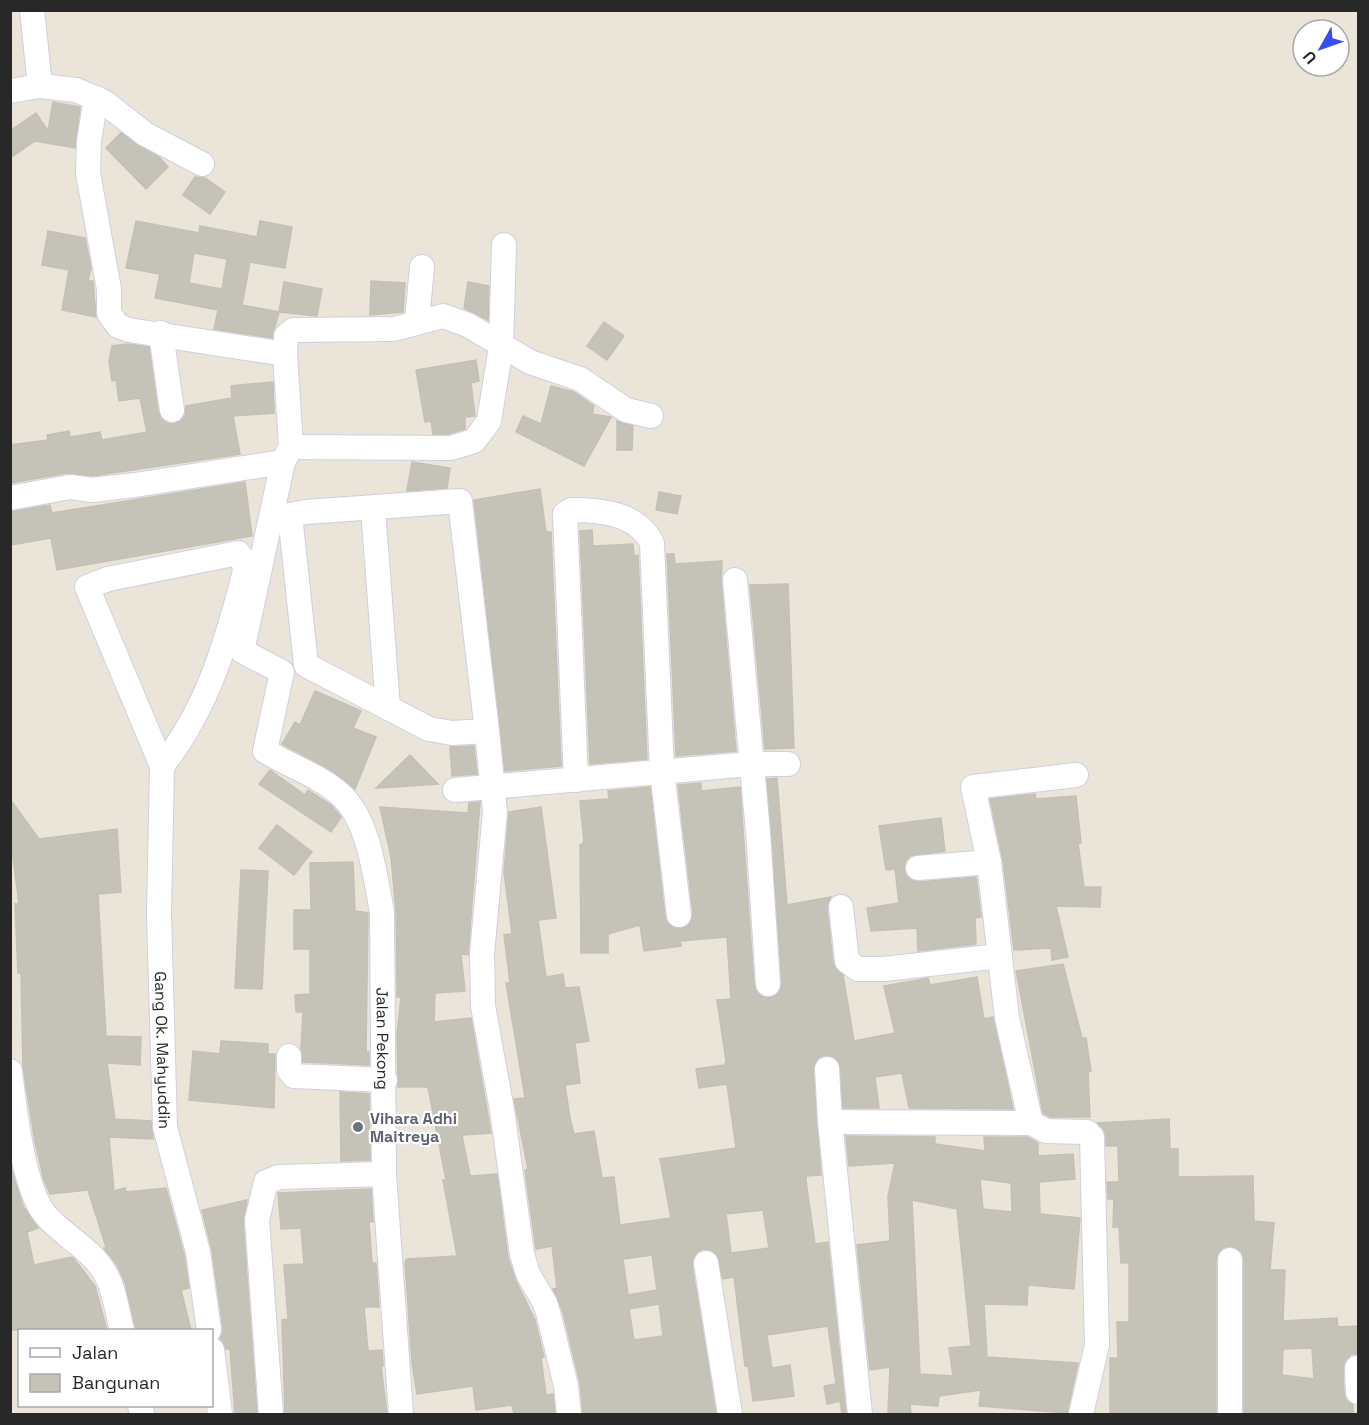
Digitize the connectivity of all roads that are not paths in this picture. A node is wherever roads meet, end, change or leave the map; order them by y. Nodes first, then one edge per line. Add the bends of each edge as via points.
1 (32, 10) edge
2 (40, 86) junction
3 (10, 91) edge
4 (96, 98) junction
5 (202, 164) dead end
6 (504, 245) dead end
7 (422, 267) dead end
8 (417, 321) junction
9 (161, 333) junction
10 (501, 347) junction
11 (285, 354) junction
12 (172, 410) dead end
13 (651, 416) dead end
14 (287, 454) junction
15 (10, 498) edge
16 (373, 508) junction
17 (735, 580) dead end
18 (388, 708) junction
19 (487, 731) junction
20 (750, 764) junction
21 (788, 764) dead end
22 (162, 766) junction
23 (662, 771) junction
24 (1076, 775) dead end
25 (576, 780) junction
26 (493, 788) junction
27 (455, 790) dead end
28 (989, 862) junction
29 (918, 868) dead end
30 (841, 908) dead end
31 (679, 915) dead end
32 (1000, 956) junction
33 (768, 984) dead end
34 (289, 1056) dead end
35 (827, 1069) dead end
36 (10, 1071) edge
37 (385, 1080) junction
38 (830, 1122) junction
39 (1031, 1123) junction
40 (384, 1174) junction
41 (1230, 1260) dead end
42 (706, 1263) dead end
43 (122, 1329) edge
44 (209, 1329) edge
45 (213, 1358) edge
46 (1357, 1368) edge
47 (1359, 1392) edge
48 (220, 1414) edge
49 (271, 1414) edge
50 (401, 1414) edge
51 (569, 1414) edge
52 (730, 1414) edge
53 (860, 1414) edge
54 (1081, 1414) edge
55 (1230, 1414) edge

1 - 2 street
2 - 3 street
2 - 4 street via 76,90
4 - 5 street via 145,134
4 - 9 street via 88,173 109,289 109,313 118,326
6 - 10 street
7 - 8 street
8 - 10 street via 443,316 460,321
8 - 11 street via 394,329 293,330 286,336
9 - 11 street
9 - 12 street
10 - 13 street via 530,362 580,379 629,412
10 - 14 street via 489,421 469,443 451,448
11 - 14 street
14 - 15 street via 135,485 92,490 70,487
14 - 37 street, Jalan Pekong via 242,651 282,672 265,751 340,794 355,810 363,830 382,912
16 - 18 street
16 - 18 street via 306,512 288,517 305,663
16 - 19 street via 460,501
17 - 20 street
18 - 19 street via 429,729 452,733
19 - 26 street
20 - 21 street
20 - 23 street
20 - 33 street
22 - 22 street via 87,585 238,553 245,571 226,647 190,726
22 - 44 street, Gang Ok. Mahyuddin via 159,914 165,1127 198,1252
23 - 25 street
23 - 25 street via 652,543 639,525 622,518 604,511 571,510 565,514 564,536
23 - 31 street
24 - 28 street via 973,787
25 - 26 street
26 - 27 street
26 - 51 street via 495,812 482,954 483,1006 522,1254 531,1282 547,1310
28 - 29 street
28 - 32 street
30 - 32 street via 847,961 858,969
32 - 39 street via 1007,1018
34 - 37 street via 289,1070 294,1076
35 - 38 street
36 - 43 street via 15,1119 33,1191 44,1212 102,1269
37 - 40 street, Jalan Pekong
38 - 39 street
38 - 53 street
39 - 54 street via 1046,1131 1087,1132 1092,1137 1098,1345
40 - 49 street via 279,1177 266,1182 257,1220
40 - 50 street, Jalan Pekong
41 - 55 street
42 - 52 street
45 - 48 street
46 - 47 street

